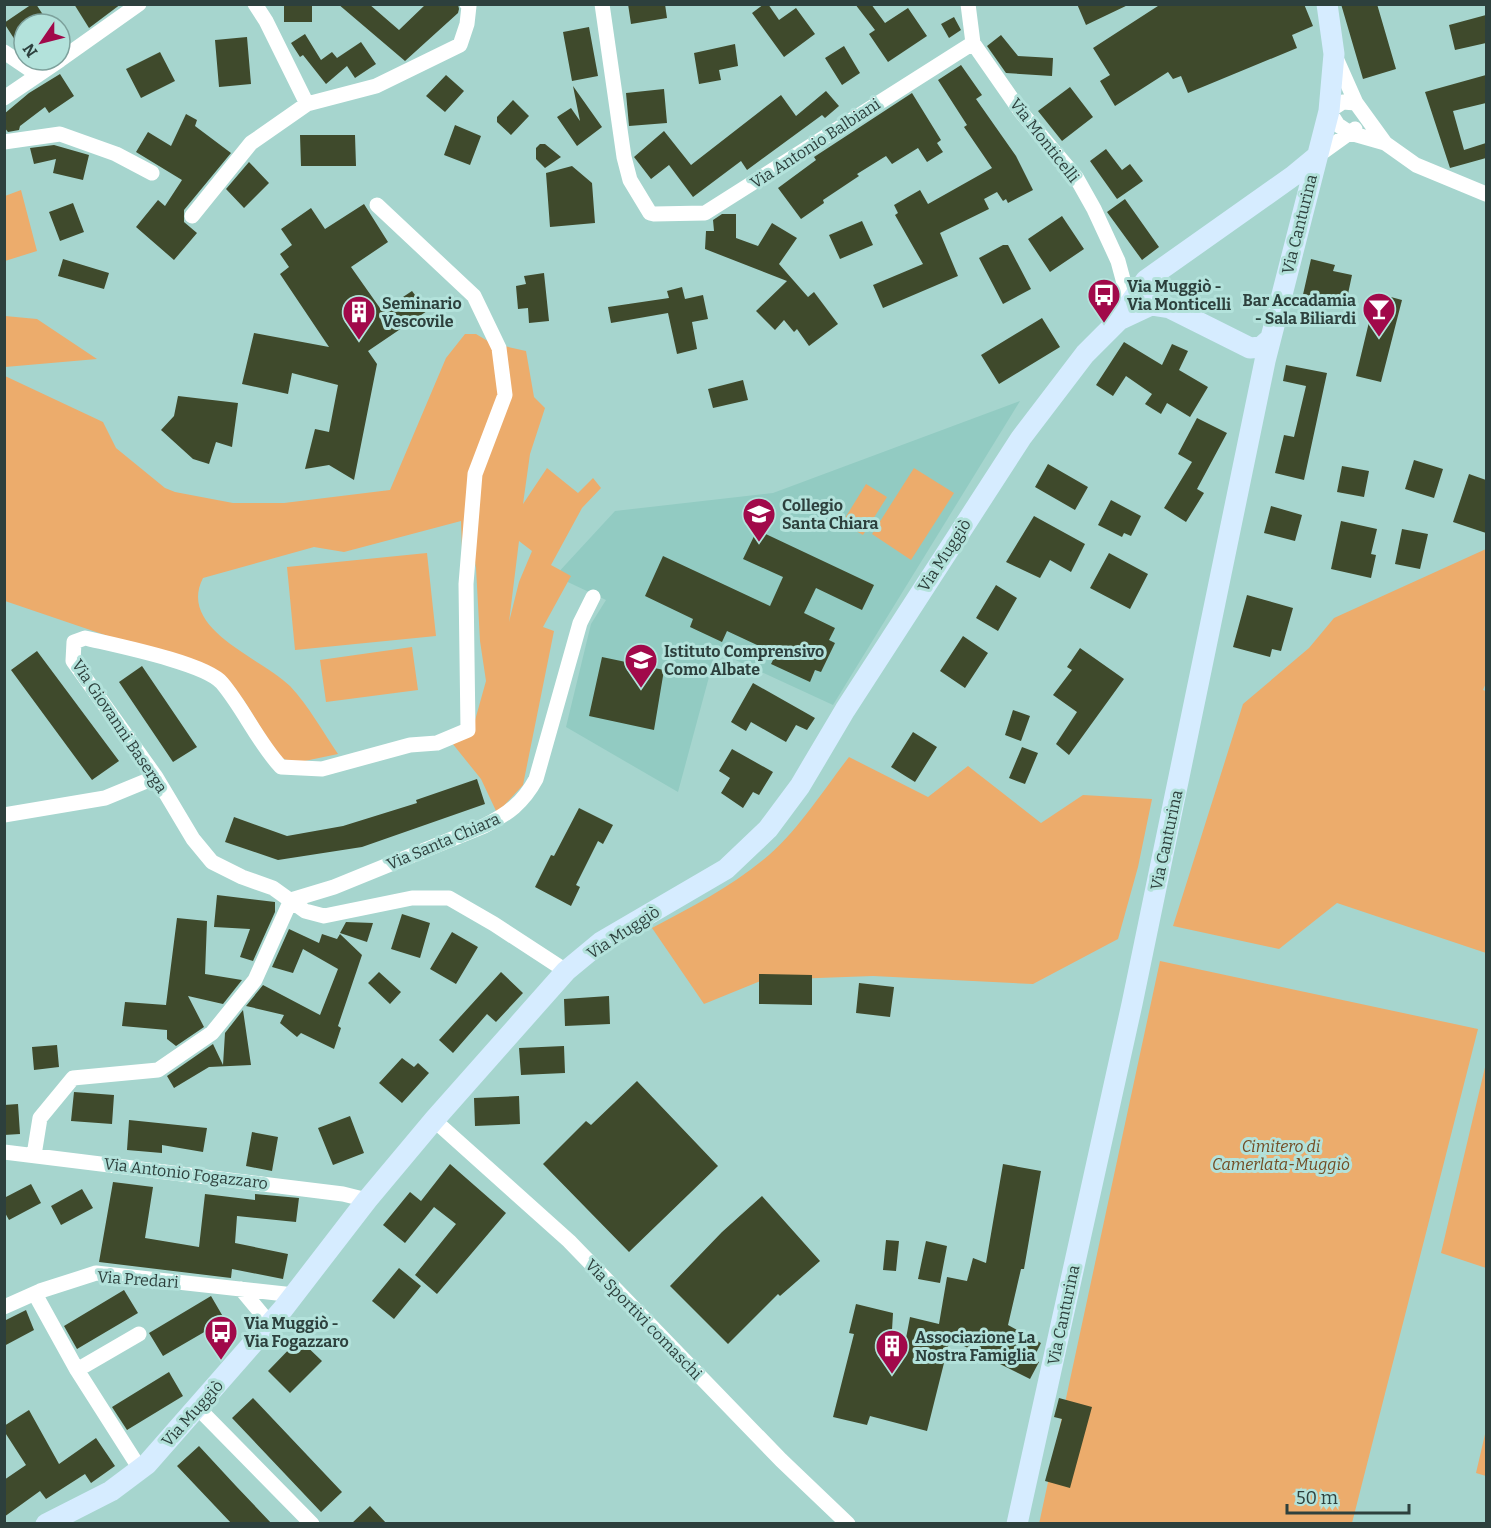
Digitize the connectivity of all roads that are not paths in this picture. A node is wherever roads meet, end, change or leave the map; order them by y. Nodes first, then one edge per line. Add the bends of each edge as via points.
1 (140, 4) edge
2 (255, 4) edge
3 (467, 4) edge
4 (602, 4) edge
5 (968, 4) edge
6 (1327, 4) edge
7 (973, 43) junction
8 (4, 52) edge
9 (72, 52) edge
10 (1334, 54) junction
11 (42, 72) edge
12 (38, 75) junction
13 (4, 98) edge
14 (307, 104) junction
15 (1360, 108) junction
16 (1329, 111) junction
17 (1350, 133) junction
18 (4, 142) edge
19 (1385, 143) junction
20 (1324, 152) junction
21 (153, 173) dead end
22 (1486, 194) edge
23 (377, 205) dead end
24 (192, 216) dead end
25 (1126, 311) junction
26 (1270, 339) junction
27 (1245, 346) junction
28 (1262, 377) junction
29 (593, 597) dead end
30 (156, 777) junction
31 (4, 815) edge
32 (291, 900) junction
33 (566, 971) junction
34 (434, 1120) junction
35 (4, 1152) edge
36 (34, 1155) junction
37 (367, 1200) junction
38 (241, 1289) junction
39 (35, 1294) junction
40 (294, 1295) junction
41 (4, 1307) edge
42 (270, 1324) junction
43 (139, 1334) dead end
44 (77, 1370) junction
45 (198, 1407) junction
46 (140, 1469) junction
47 (45, 1524) edge
48 (312, 1524) edge
49 (848, 1524) edge
50 (1017, 1524) edge

1 - 9 street
2 - 14 street
3 - 14 street via 468,24 460,45 376,86
4 - 7 street, Via Antonio Balbiani via 624,157 630,180 650,213 705,213
5 - 7 street, Via Monticelli
6 - 10 street, Via Canturina
7 - 25 street, Via Monticelli via 1021,112 1076,177 1118,261
8 - 12 street
10 - 15 street, Via Canturina
10 - 16 street, Via Canturina
11 - 12 street
12 - 13 street
14 - 24 street via 251,143
15 - 16 street via 1343,102
15 - 17 street via 1361,124
15 - 19 street, Via Canturina
16 - 17 street via 1338,125
16 - 20 street, Via Canturina
17 - 19 street
17 - 20 street
18 - 21 street via 60,134 116,154
19 - 20 street via 1354,142
19 - 22 street via 1416,165
20 - 25 street, Via Muggiò via 1146,280
20 - 26 street, Via Canturina
23 - 30 street, Via Giovanni Baserga via 474,296 499,348 505,395 475,474 466,584 468,730 437,742 410,745 322,769 281,767 220,681 197,668 86,638 74,642 73,661
25 - 27 street via 1151,306 1170,308
25 - 33 street, Via Muggiò via 1085,354 1021,438 800,786 768,828 726,869 602,942
26 - 27 street via 1261,346
26 - 28 street, Via Canturina
27 - 28 street
28 - 50 street, Via Canturina via 1132,1004
29 - 32 street, Via Santa Chiara via 580,623 536,779 525,800 484,826 334,887
30 - 31 street via 105,798
30 - 32 street, Via Giovanni Baserga via 193,839 212,862 273,888
32 - 33 street, Via Giovanni Baserga via 305,911 324,916 412,898 449,898
32 - 36 street via 255,980 212,1033 158,1070 73,1078 40,1118
33 - 34 street, Via Muggiò
34 - 37 street, Via Muggiò
34 - 49 street, Via Sportivi comaschi via 569,1241
35 - 36 street, Via Antonio Fogazzaro
36 - 37 street, Via Antonio Fogazzaro
37 - 40 street, Via Muggiò
38 - 39 street, Via Predari via 96,1273
38 - 40 street, Via Predari
38 - 42 street
39 - 41 street, Via Predari
39 - 44 street
40 - 42 street, Via Muggiò
42 - 45 street, Via Muggiò
43 - 44 street
44 - 46 street
45 - 46 street, Via Muggiò
45 - 48 street
46 - 47 street, Via Muggiò via 111,1491

